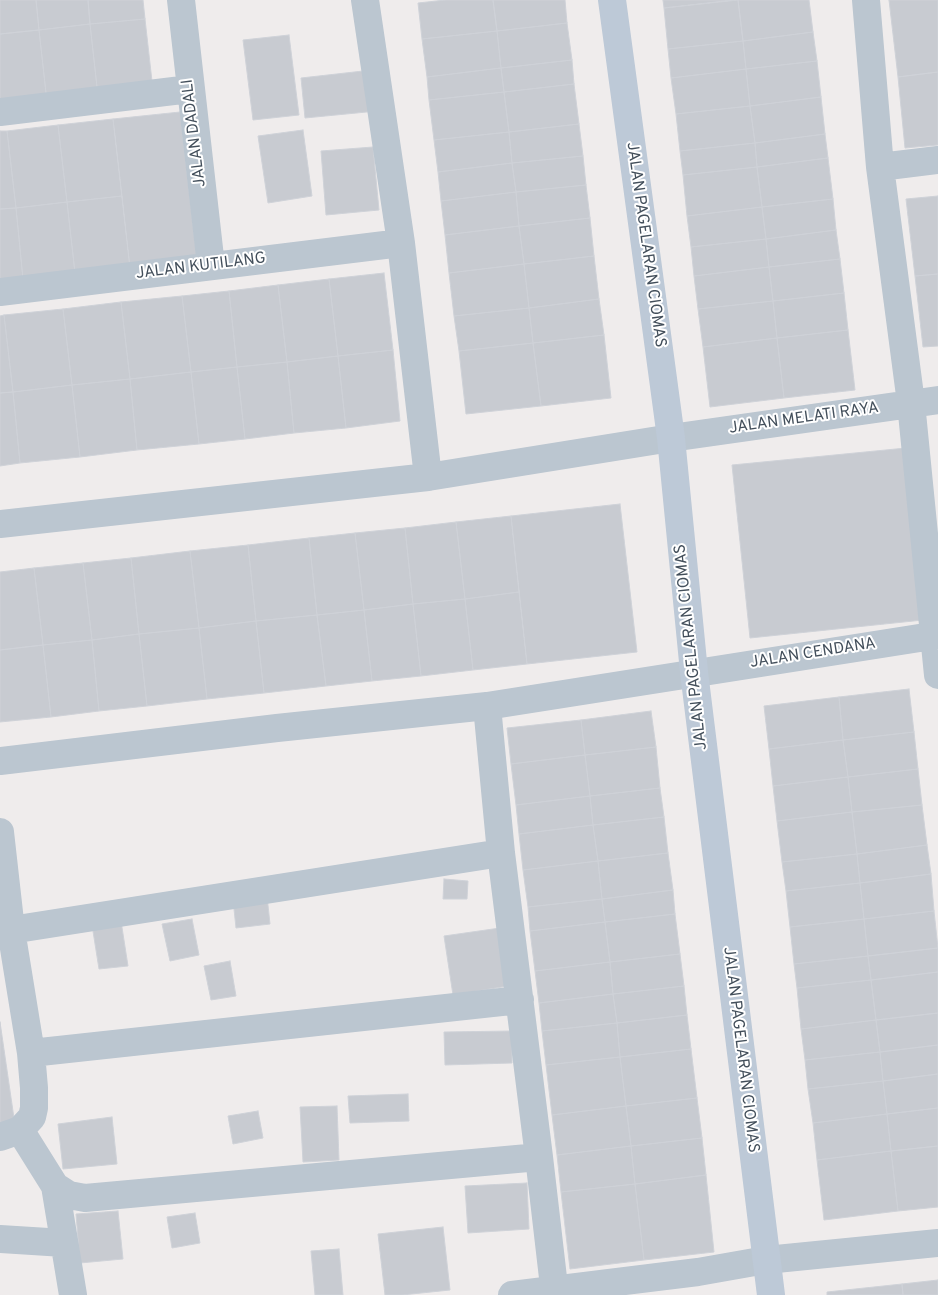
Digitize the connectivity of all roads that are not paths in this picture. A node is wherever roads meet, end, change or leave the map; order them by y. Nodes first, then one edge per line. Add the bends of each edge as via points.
1 (181, 0) edge
2 (365, 0) edge
3 (612, 0) edge
4 (866, 0) edge
5 (190, 89) junction
6 (0, 112) edge
7 (938, 160) edge
8 (880, 167) junction
9 (401, 242) junction
10 (211, 266) junction
11 (0, 292) edge
12 (938, 400) edge
13 (911, 403) junction
14 (671, 438) junction
15 (428, 477) junction
16 (0, 524) edge
17 (936, 635) edge
18 (694, 672) junction
19 (938, 675) edge
20 (487, 706) junction
21 (0, 761) edge
22 (0, 832) edge
23 (501, 853) junction
24 (11, 930) junction
25 (520, 1000) junction
26 (31, 1053) junction
27 (10, 1134) edge
28 (539, 1157) junction
29 (55, 1186) junction
30 (0, 1239) edge
31 (64, 1243) junction
32 (938, 1243) edge
33 (766, 1260) junction
34 (555, 1292) edge
35 (73, 1295) edge
36 (512, 1295) edge
37 (771, 1295) edge

1 - 5 street, JALAN DADALI
2 - 9 street
3 - 14 main road, JALAN PAGELARAN CIOMAS
4 - 8 street
5 - 6 street
5 - 10 street, JALAN DADALI
7 - 8 street
8 - 13 street
9 - 10 street, JALAN KUTILANG
9 - 15 street
10 - 11 street, JALAN KUTILANG
12 - 13 street, JALAN MELATI RAYA
13 - 14 street, JALAN MELATI RAYA
13 - 17 street
14 - 15 street, JALAN MELATI RAYA
14 - 18 main road, JALAN PAGELARAN CIOMAS
15 - 16 street, JALAN MELATI RAYA
17 - 18 street, JALAN CENDANA
17 - 19 street
18 - 20 street, JALAN CENDANA
18 - 33 main road, JALAN PAGELARAN CIOMAS
20 - 21 street, JALAN CENDANA
20 - 23 street
22 - 24 street
23 - 24 street
23 - 25 street
24 - 26 street
25 - 26 street
25 - 28 street
26 - 27 street via 32,1117
27 - 29 street
28 - 29 street via 85,1198 68,1195
28 - 34 street
29 - 31 street
30 - 31 street
31 - 35 street
32 - 33 street
33 - 34 street
33 - 37 main road, JALAN PAGELARAN CIOMAS
34 - 36 street

